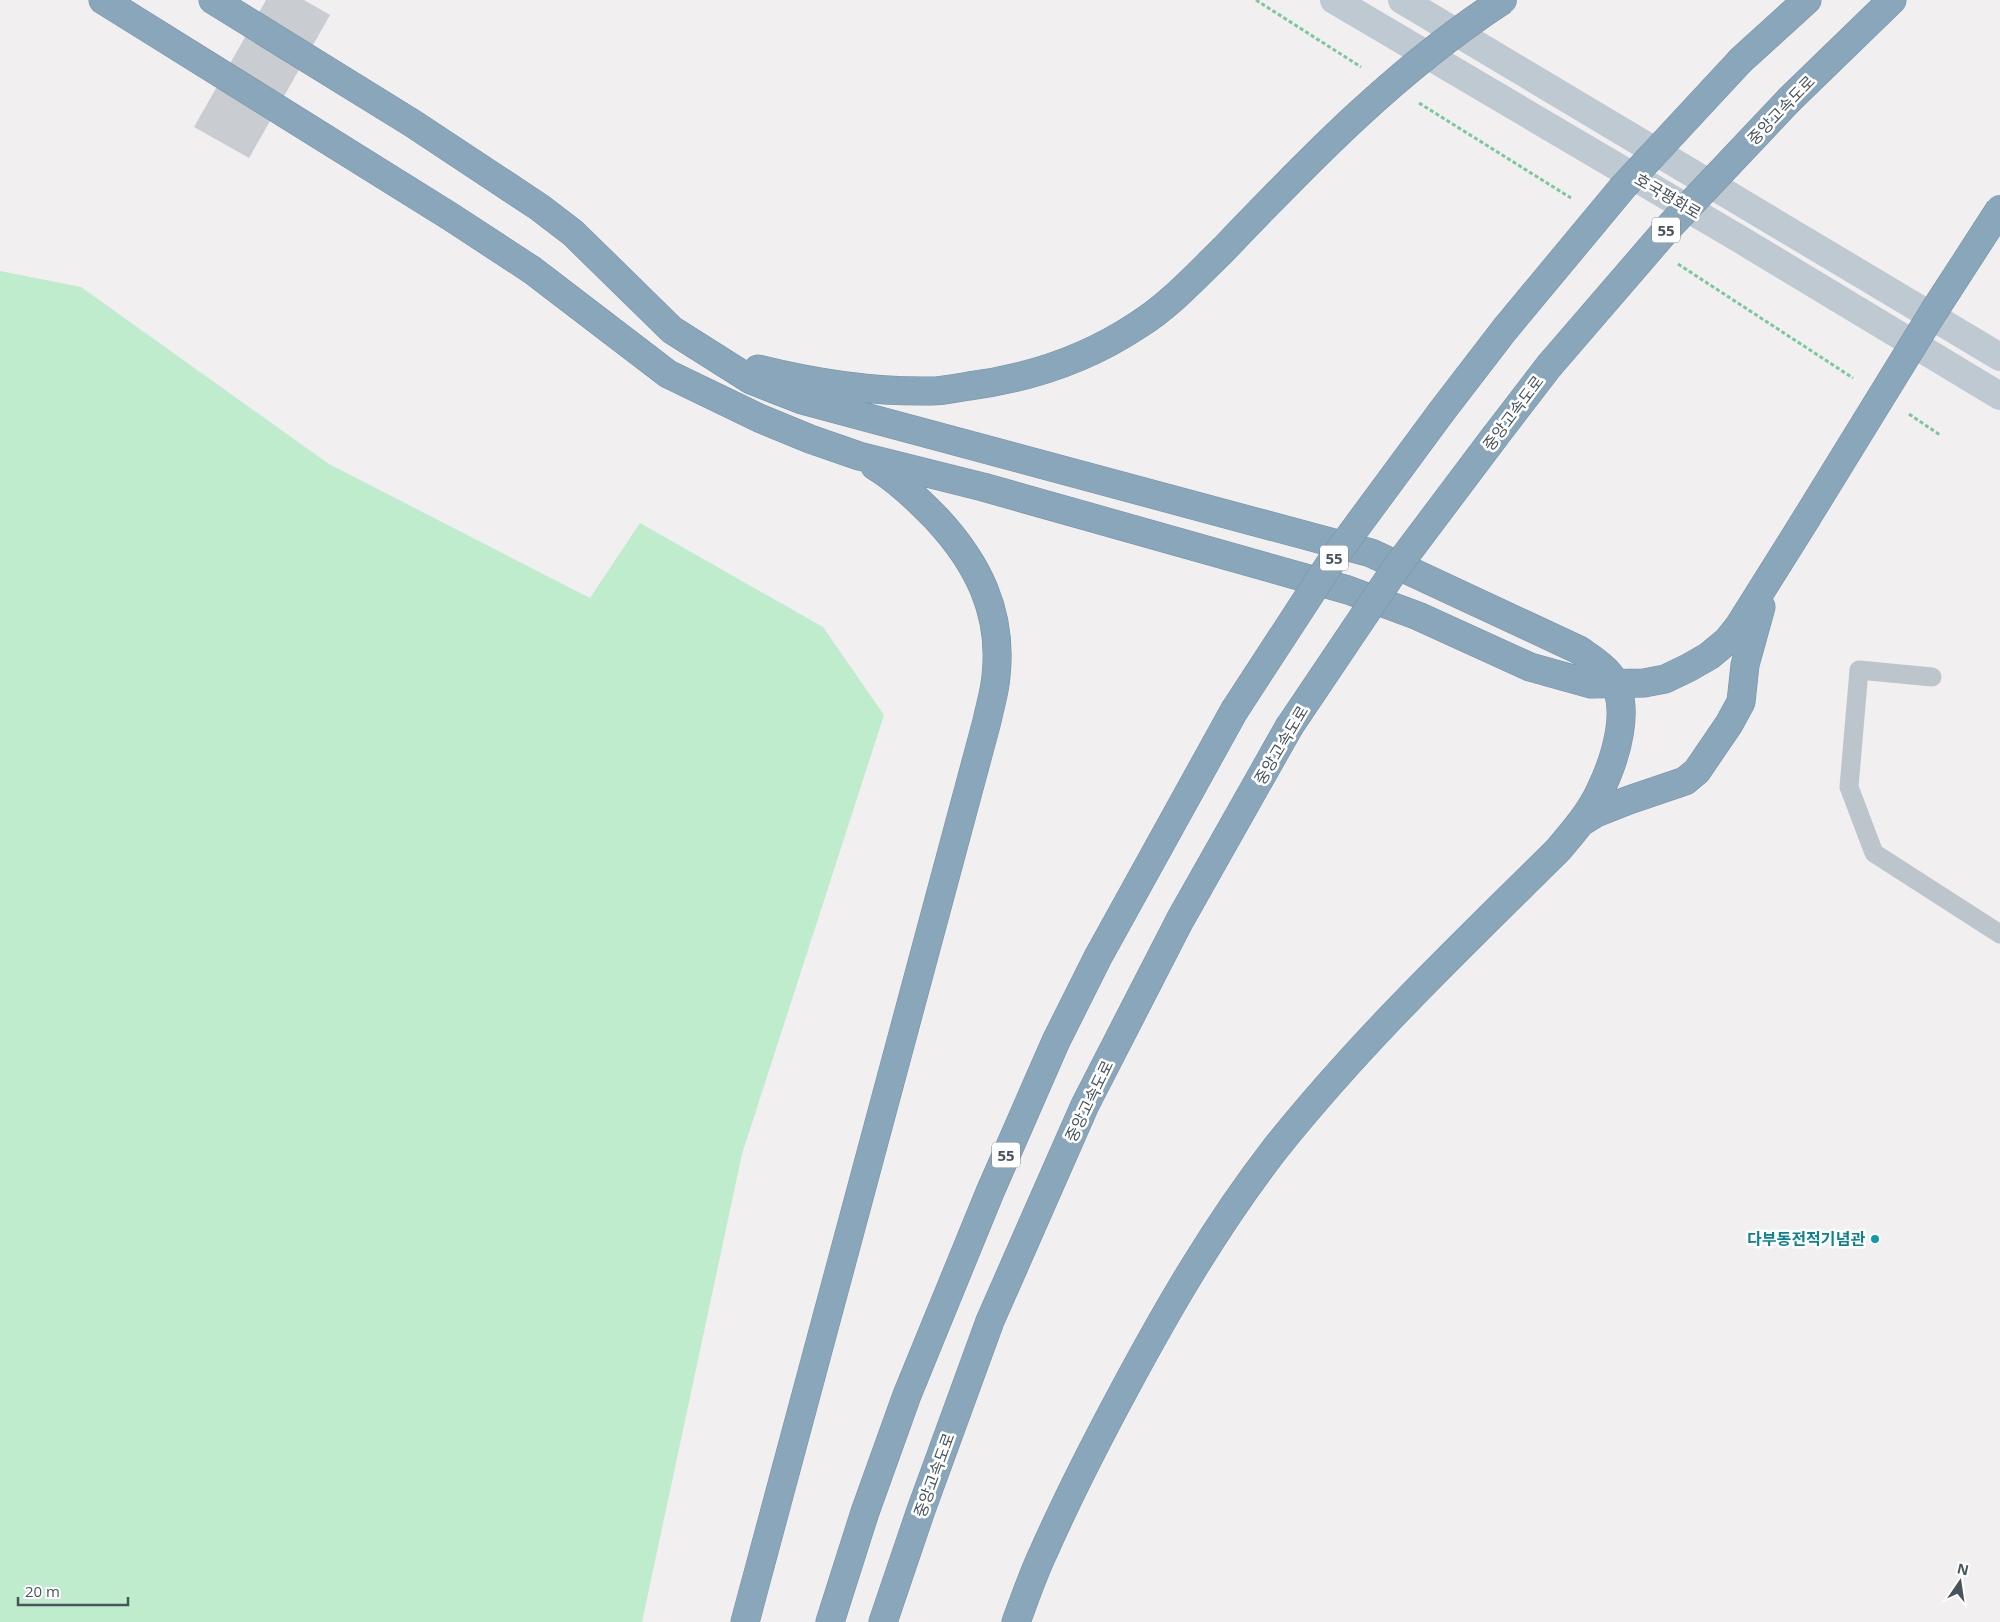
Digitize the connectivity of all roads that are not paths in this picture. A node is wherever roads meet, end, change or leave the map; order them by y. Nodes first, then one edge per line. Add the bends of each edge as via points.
1 (103, 0) edge
2 (213, 0) edge
3 (1334, 0) edge
4 (1402, 0) edge
5 (1503, 0) edge
6 (1807, 0) edge
7 (1892, 0) edge
8 (2000, 209) edge
9 (712, 356) junction
10 (2000, 357) edge
11 (2000, 396) edge
12 (859, 456) junction
13 (1779, 563) junction
14 (1932, 677) dead end
15 (1615, 684) junction
16 (1580, 822) junction
17 (2000, 934) edge
18 (745, 1622) edge
19 (830, 1622) edge
20 (883, 1622) edge
21 (1016, 1622) edge

1 - 12 highway via 532,270 668,374 759,418
2 - 9 highway via 412,123 539,207 573,233 672,330
3 - 11 main road, 호국평화로
4 - 10 main road, 호국평화로
5 - 9 highway, bridge via 1412,66 1356,116 1168,303 1114,341 1059,366 986,384 933,391 883,390 822,382
6 - 19 highway, 55, bridge via 1741,60 1623,187 1506,329 1335,556 1234,711 1098,957 1056,1041 907,1395
7 - 20 highway, 중앙고속도로 / 55, bridge via 1790,99 1668,228 1548,366 1396,568 1289,727 1180,920 1085,1105 990,1321
8 - 13 highway, bridge
9 - 15 highway via 752,380 802,400 1371,553 1579,650 1610,674
12 - 15 highway via 983,487 1348,590 1418,616 1530,667 1591,684
12 - 18 highway via 906,488 973,565 986,590 994,620 996,676 987,721
13 - 15 highway via 1739,626 1709,656 1665,678
13 - 16 highway via 1755,626 1745,665 1741,702 1709,756 1685,781 1629,800
14 - 17 lane via 1859,670 1849,787 1874,853
15 - 16 highway via 1621,723 1612,761 1600,792
16 - 21 highway via 1558,850 1386,1021 1275,1150 1227,1214 1144,1352 1095,1445 1042,1553

